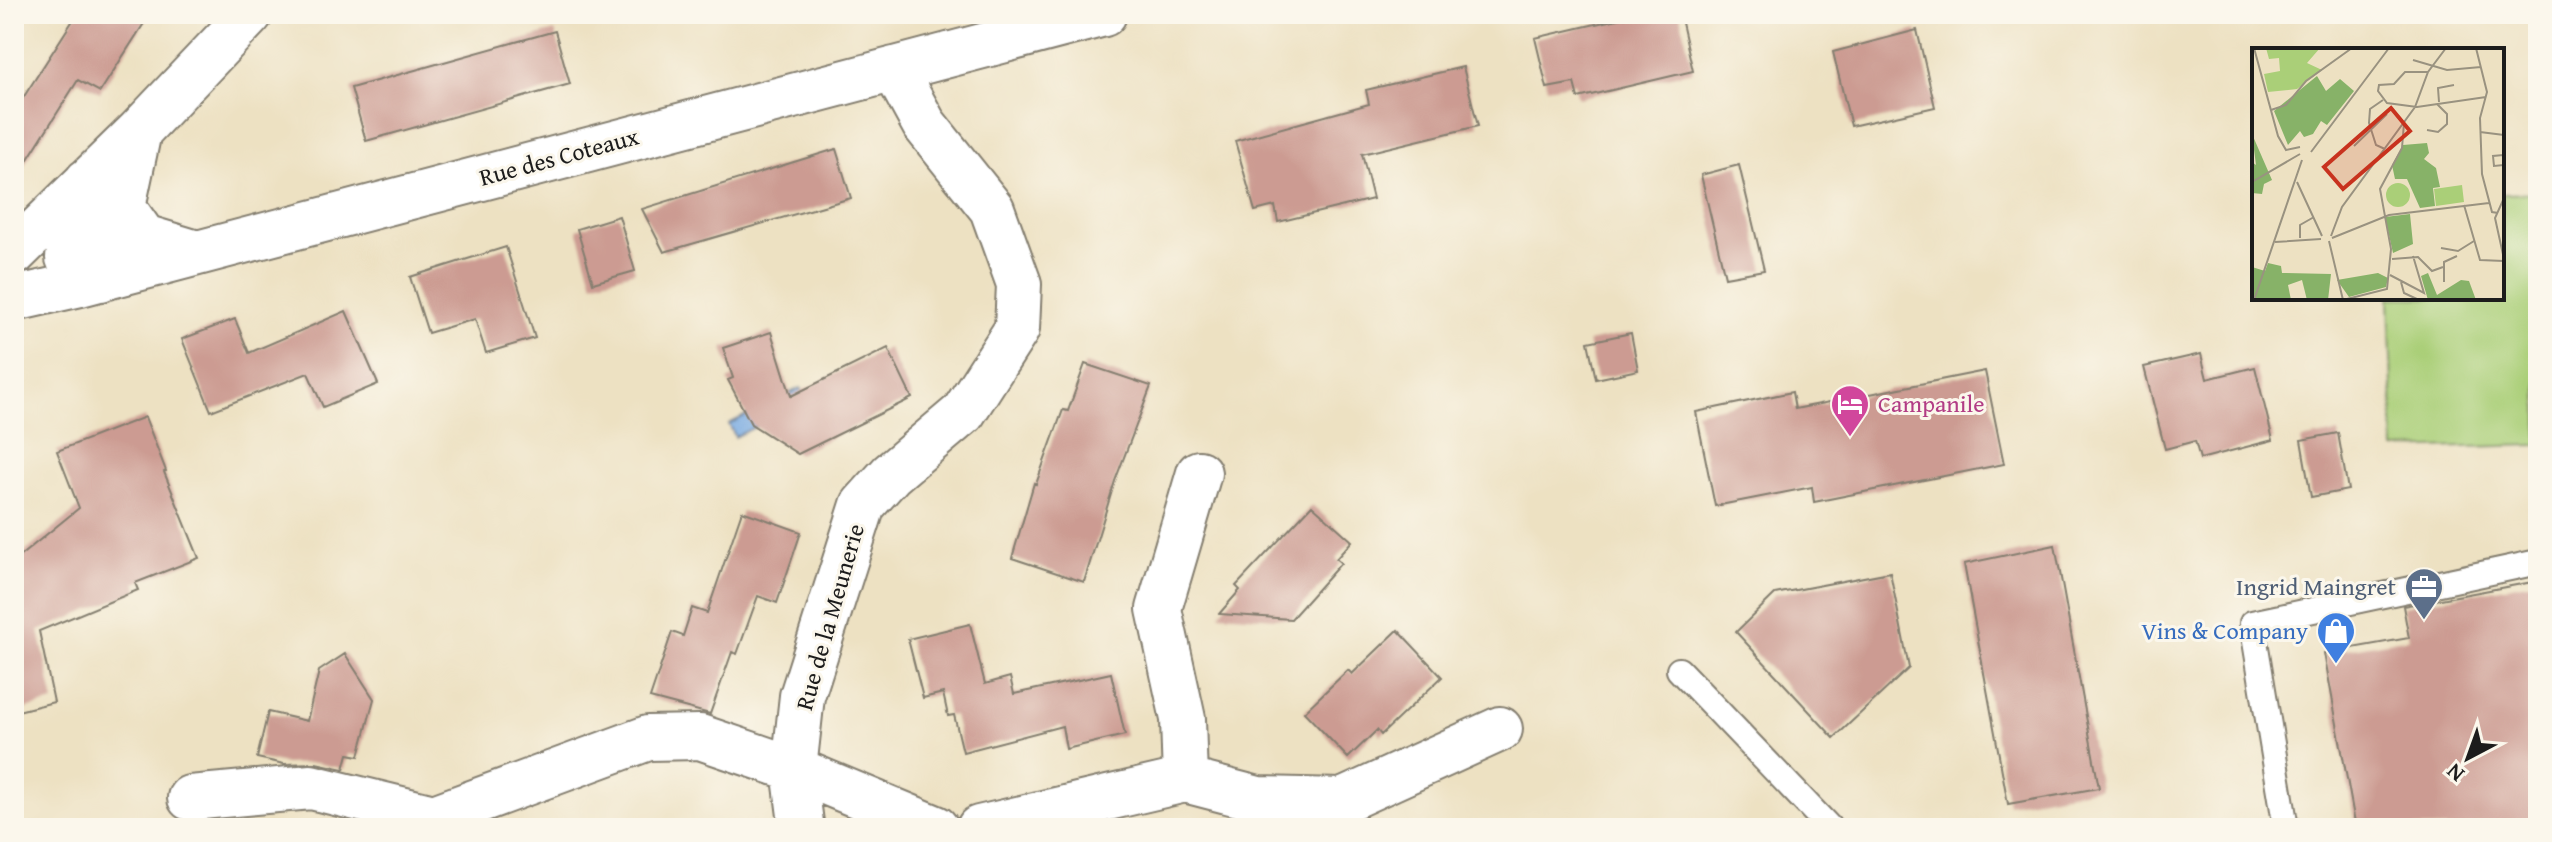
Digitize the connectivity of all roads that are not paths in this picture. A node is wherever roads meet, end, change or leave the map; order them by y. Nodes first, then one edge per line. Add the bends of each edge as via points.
1 (250, 14) edge
2 (1104, 14) edge
3 (894, 69) junction
4 (139, 131) junction
5 (87, 181) junction
6 (14, 253) edge
7 (197, 253) junction
8 (91, 282) junction
9 (14, 299) edge
10 (1199, 473) dead end
11 (2538, 562) edge
12 (1679, 670) dead end
13 (1500, 729) dead end
14 (794, 769) junction
15 (1185, 780) junction
16 (190, 798) dead end
17 (800, 828) edge
18 (936, 828) edge
19 (979, 828) edge
20 (1830, 828) edge
21 (2286, 828) edge

1 - 4 street
2 - 3 street, Rue des Coteaux
3 - 7 street, Rue des Coteaux
3 - 14 street, Rue de la Meunerie via 924,124 992,209 1019,284 1017,329 963,413 863,505 802,696
4 - 5 street
4 - 7 street via 123,207 144,237
4 - 8 street via 109,201
5 - 6 street
5 - 8 street via 68,258
7 - 8 street, Rue des Coteaux
8 - 9 street, Rue des Coteaux
10 - 15 street via 1159,609 1183,719
11 - 21 lane via 2252,623
12 - 20 lane
13 - 15 street via 1342,801 1258,799
14 - 16 street via 700,737 648,738 434,817 311,787
14 - 17 street, Rue de la Meunerie
14 - 18 street
15 - 19 street

